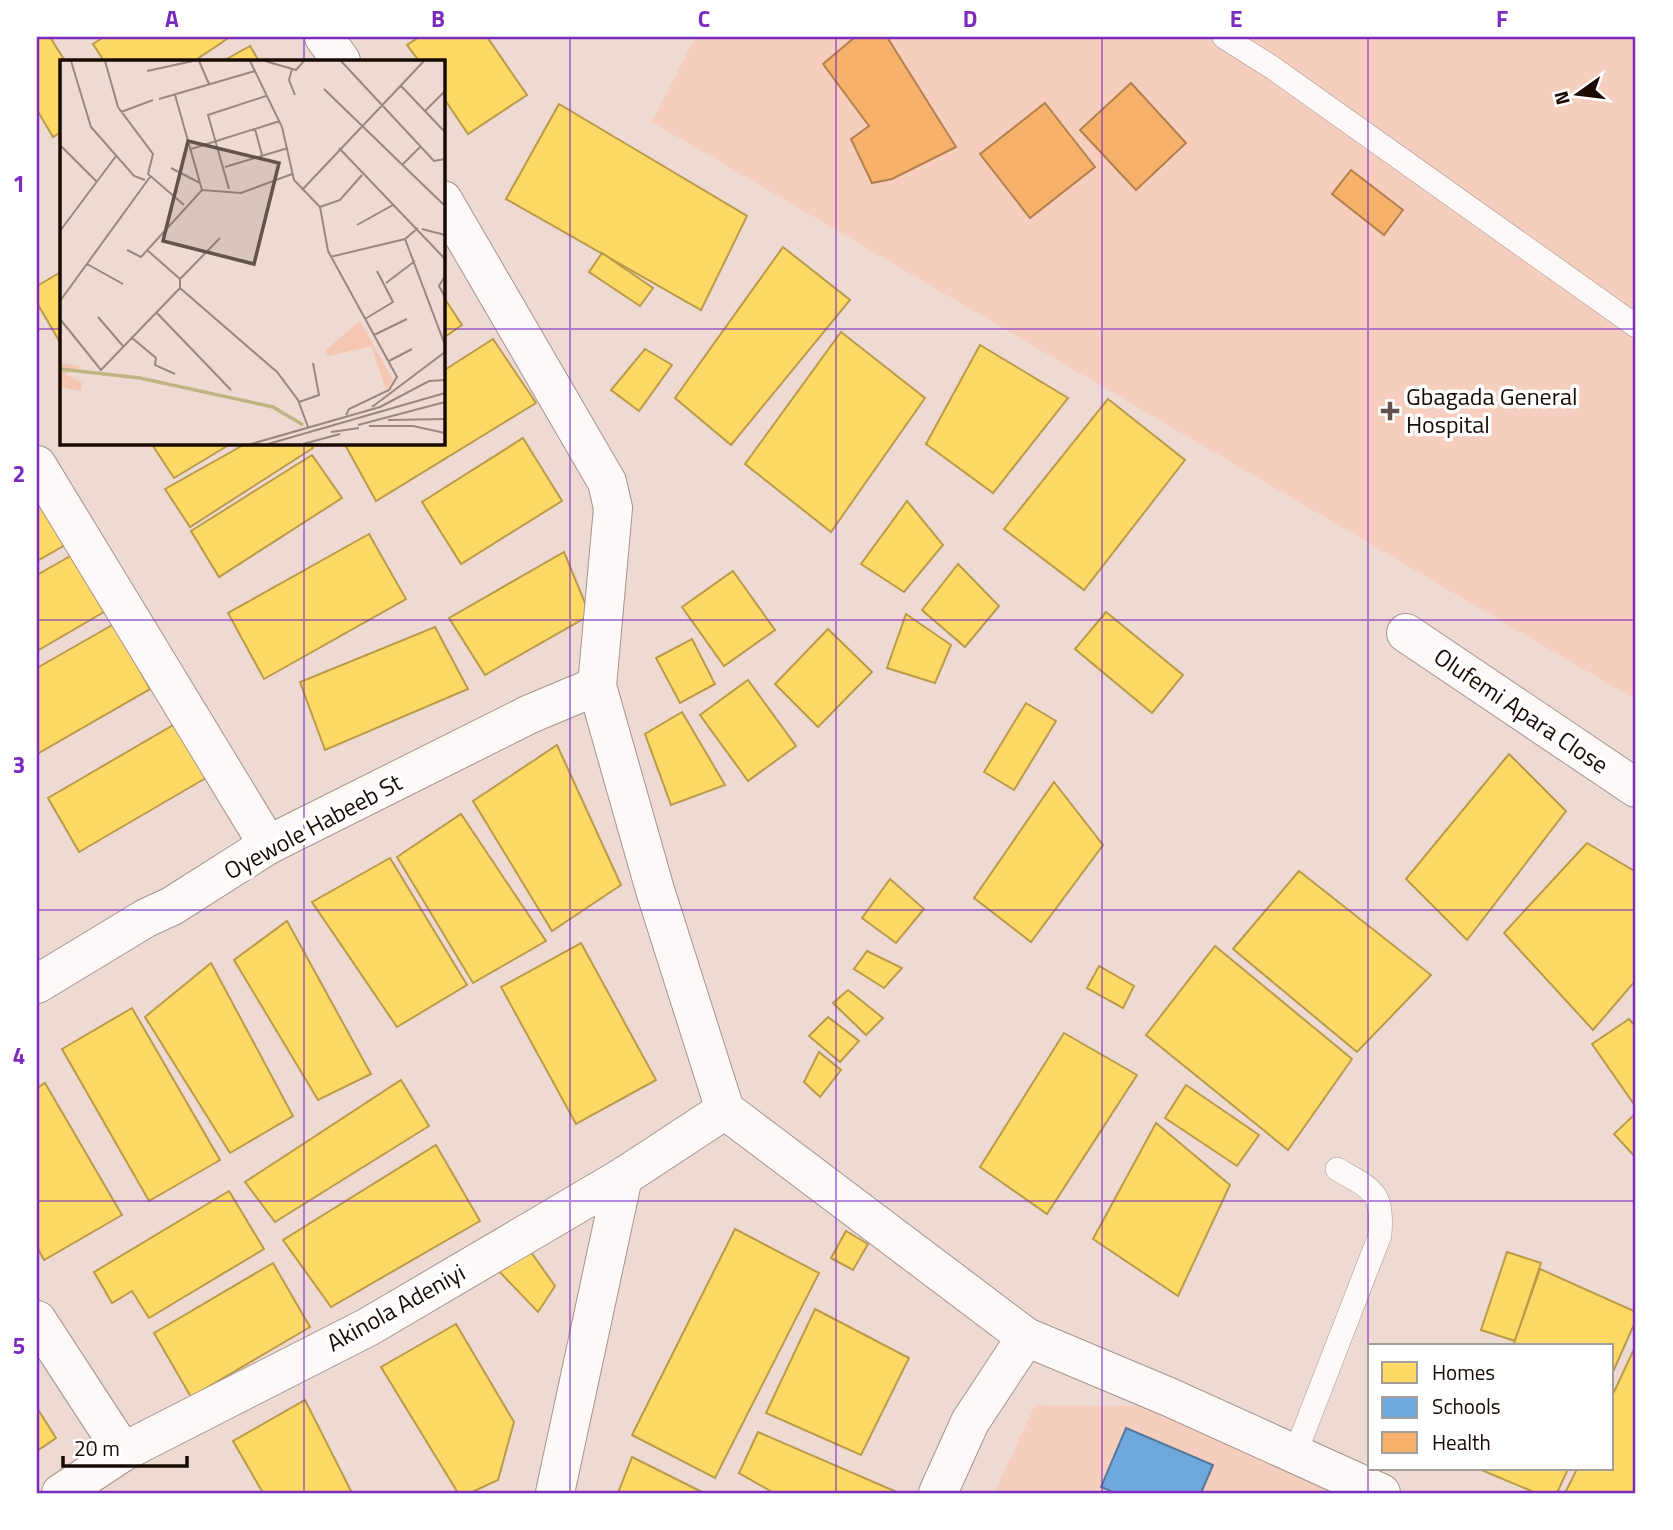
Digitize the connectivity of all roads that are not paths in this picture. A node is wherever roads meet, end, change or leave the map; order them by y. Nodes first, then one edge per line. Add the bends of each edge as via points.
1 (324, 37) edge
2 (1224, 37) edge
3 (340, 60) edge
4 (444, 203) edge
5 (1636, 326) edge
6 (37, 465) edge
7 (1406, 633) dead end
8 (597, 686) junction
9 (1636, 788) edge
10 (268, 845) junction
11 (37, 984) edge
12 (725, 1110) junction
13 (1337, 1168) dead end
14 (623, 1177) junction
15 (37, 1320) edge
16 (1026, 1337) junction
17 (123, 1452) junction
18 (1293, 1452) junction
19 (61, 1493) edge
20 (555, 1493) edge
21 (938, 1493) edge
22 (1381, 1493) edge

1 - 3 street
2 - 5 lane
4 - 8 street via 607,482 613,508
6 - 10 street
7 - 9 street, Olufemi Apara Close
8 - 10 street, Oyewole Habeeb St via 530,714
8 - 12 street
10 - 11 street, Oyewole Habeeb St
12 - 14 street, Akinola Adeniyi
12 - 16 street
13 - 18 lane via 1372,1190 1382,1210 1380,1235
14 - 17 street, Akinola Adeniyi via 368,1327
14 - 20 street
15 - 17 street
16 - 18 street
16 - 21 street via 970,1422
17 - 19 street, Akinola Adeniyi
18 - 22 street

